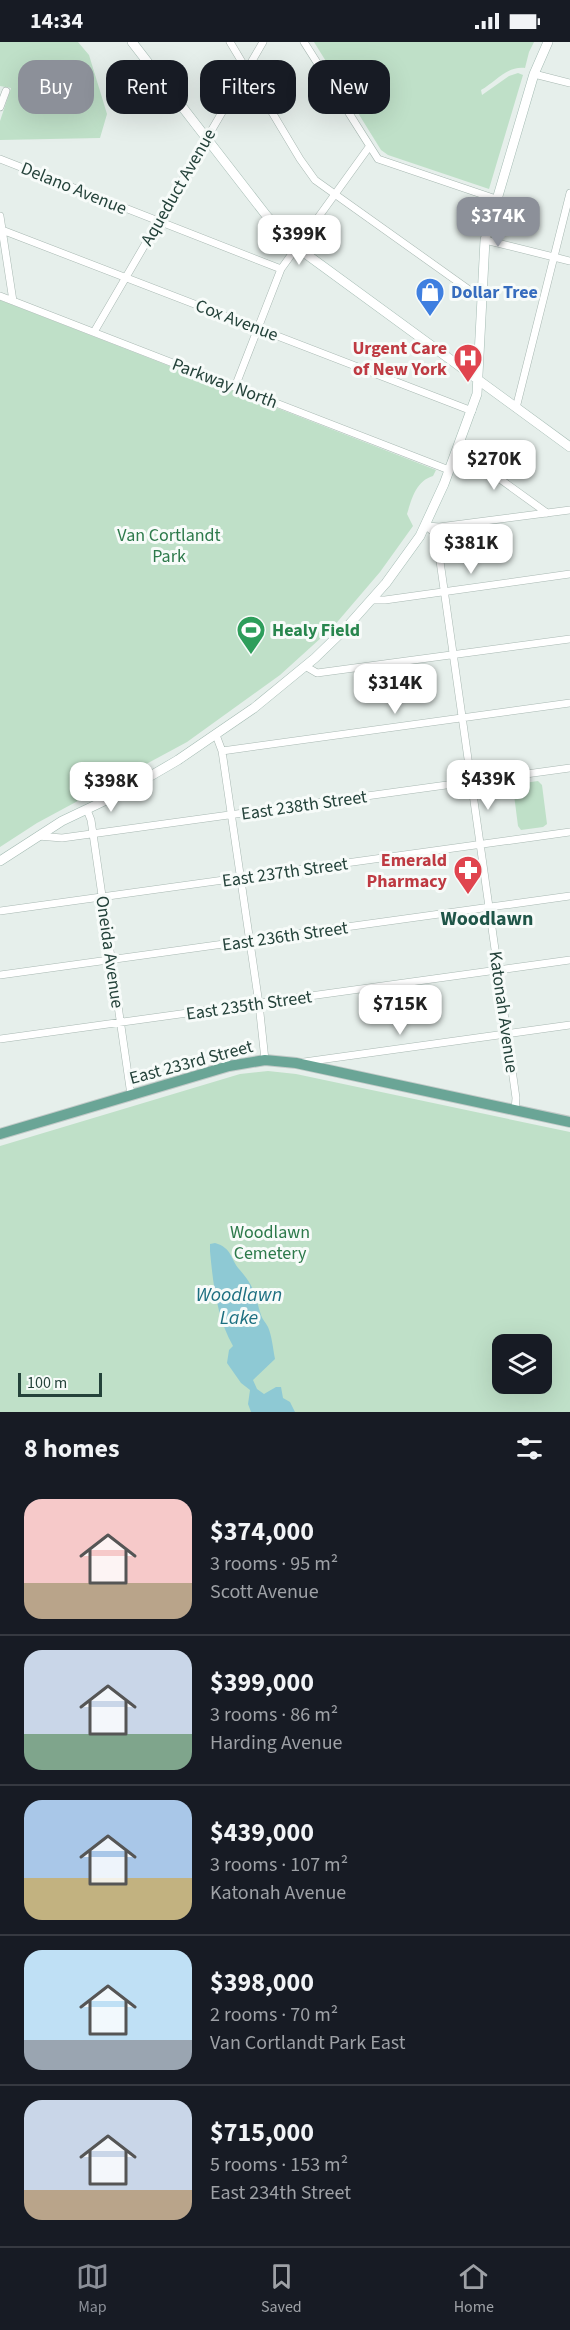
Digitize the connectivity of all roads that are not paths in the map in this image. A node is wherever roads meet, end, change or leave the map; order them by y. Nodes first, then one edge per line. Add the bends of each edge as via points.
1 (132, 42) edge
2 (230, 42) edge
3 (263, 42) edge
4 (304, 42) edge
5 (548, 42) edge
6 (241, 60) edge
7 (252, 60) edge
8 (534, 74) junction
9 (570, 83) edge
10 (6, 91) dead end
11 (0, 107) edge
12 (221, 114) edge
13 (273, 114) edge
14 (207, 139) junction
15 (369, 147) junction
16 (0, 159) edge
17 (570, 193) edge
18 (334, 195) junction
19 (496, 199) junction
20 (0, 216) edge
21 (158, 222) junction
22 (2, 230) junction
23 (485, 240) junction
24 (297, 248) junction
25 (555, 257) junction
26 (570, 261) edge
27 (281, 269) junction
28 (126, 276) junction
29 (0, 296) edge
30 (482, 299) junction
31 (13, 301) junction
32 (258, 328) junction
33 (94, 332) junction
34 (478, 381) junction
35 (235, 387) junction
36 (516, 408) junction
37 (472, 411) junction
38 (570, 447) edge
39 (457, 448) junction
40 (449, 470) junction
41 (570, 510) edge
42 (547, 513) junction
43 (426, 526) junction
44 (570, 574) edge
45 (444, 591) junction
46 (372, 600) junction
47 (570, 639) edge
48 (454, 655) junction
49 (305, 666) junction
50 (570, 703) edge
51 (463, 718) junction
52 (216, 735) junction
53 (222, 751) junction
54 (570, 768) edge
55 (472, 782) junction
56 (87, 810) junction
57 (232, 814) junction
58 (570, 832) edge
59 (93, 834) junction
60 (38, 836) junction
61 (481, 844) junction
62 (0, 861) edge
63 (241, 878) junction
64 (570, 896) edge
65 (102, 897) junction
66 (490, 908) junction
67 (0, 911) edge
68 (250, 941) junction
69 (570, 960) edge
70 (111, 961) junction
71 (498, 971) junction
72 (0, 975) edge
73 (259, 1004) junction
74 (120, 1023) junction
75 (570, 1025) edge
76 (507, 1034) junction
77 (0, 1039) edge
78 (265, 1060) junction
79 (296, 1063) junction
80 (131, 1095) junction
81 (515, 1110) junction
82 (570, 1122) edge
83 (0, 1134) edge

1 - 14 street
2 - 6 street
3 - 7 street, Aqueduct Avenue
4 - 15 street
5 - 8 street
8 - 9 street
8 - 19 street
10 - 11 street
12 - 14 street, Aqueduct Avenue
13 - 18 street via 304,166
14 - 21 street, Aqueduct Avenue
14 - 24 street via 271,222
15 - 18 street
15 - 19 street via 387,163
16 - 21 street, Delano Avenue
17 - 25 street
18 - 24 street
18 - 30 street
19 - 23 street
20 - 22 street
21 - 27 street, Delano Avenue
21 - 28 street, Aqueduct Avenue
22 - 28 street, Cox Avenue
22 - 31 street
23 - 25 street
23 - 30 street
24 - 27 street
24 - 34 street
25 - 26 street
25 - 36 street
27 - 32 street
28 - 32 street, Cox Avenue
28 - 33 street, Aqueduct Avenue
29 - 31 street, Parkway North
30 - 34 street
31 - 33 street, Parkway North
32 - 35 street
32 - 37 street, Cox Avenue
33 - 35 street, Parkway North
34 - 36 street
34 - 37 street
35 - 40 street, Parkway North
36 - 38 street
37 - 39 street
39 - 40 street
39 - 42 street
40 - 43 street
41 - 42 street
42 - 43 street
43 - 45 street, Katonah Avenue via 436,535
43 - 46 street
44 - 45 street
45 - 46 street
45 - 48 street, Katonah Avenue
46 - 49 street
47 - 48 street
48 - 49 street via 316,674
48 - 51 street, Katonah Avenue
49 - 52 street
50 - 51 street
51 - 53 street
51 - 55 street, Katonah Avenue
52 - 53 street
52 - 56 street
53 - 57 street
54 - 55 street, East 238th Street
55 - 57 street, East 238th Street
55 - 61 street, Katonah Avenue
56 - 59 street, Oneida Avenue
56 - 60 street
57 - 59 street, East 238th Street
57 - 63 street
58 - 61 street, East 237th Street
59 - 60 street, East 238th Street via 58,839
59 - 65 street, Oneida Avenue
60 - 62 street
61 - 63 street, East 237th Street
61 - 66 street, Katonah Avenue
63 - 65 street, East 237th Street
63 - 68 street
64 - 66 street, East 236th Street
65 - 67 street, East 237th Street
65 - 70 street, Oneida Avenue
66 - 68 street, East 236th Street
66 - 71 street, Katonah Avenue
68 - 70 street, East 236th Street
68 - 73 street
69 - 71 street, East 235th Street
70 - 72 street, East 236th Street
70 - 74 street, Oneida Avenue
71 - 73 street, East 235th Street
71 - 76 street, Katonah Avenue
73 - 74 street, East 235th Street
73 - 78 street
74 - 77 street, East 235th Street
74 - 80 street, Oneida Avenue
75 - 76 street
76 - 79 street
76 - 81 street, Katonah Avenue
78 - 79 main road, East 233rd Street
78 - 80 main road, East 233rd Street via 234,1064
79 - 81 main road, East 233rd Street
80 - 83 main road, East 233rd Street
81 - 82 main road, East 233rd Street

